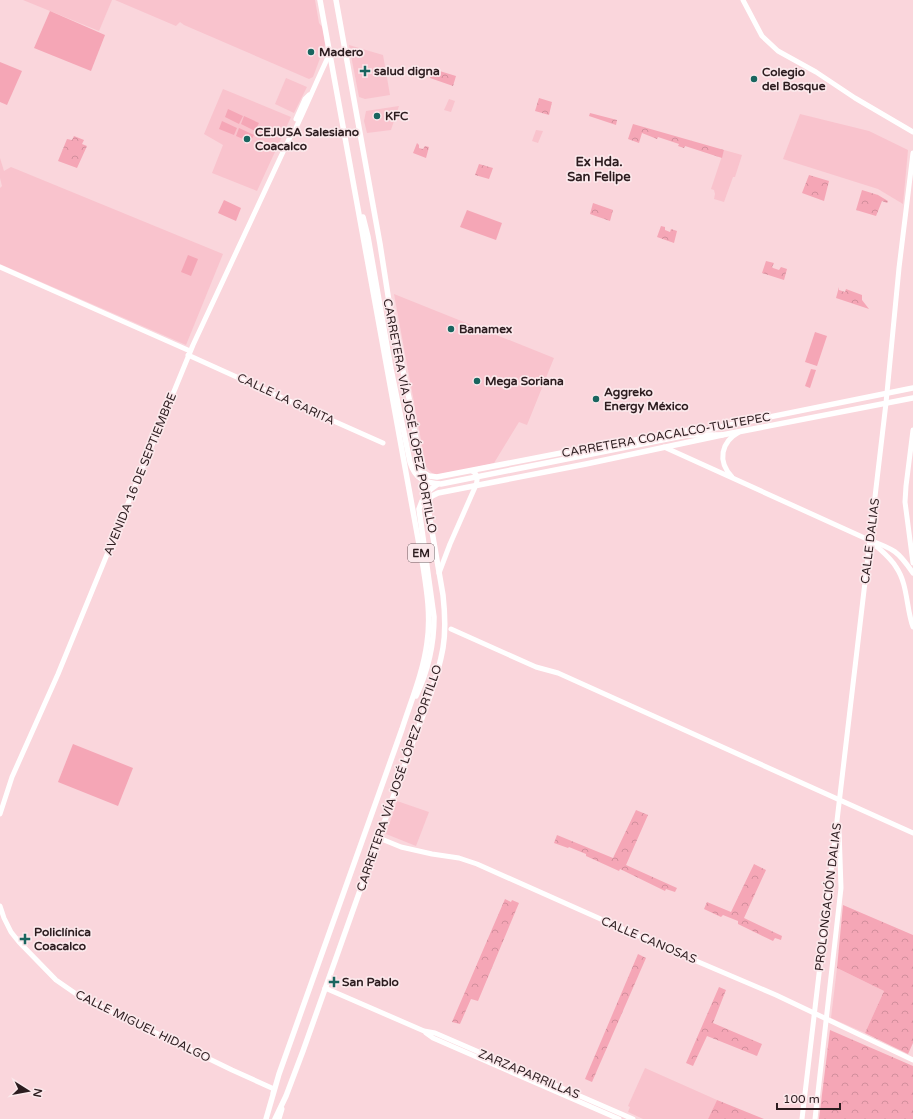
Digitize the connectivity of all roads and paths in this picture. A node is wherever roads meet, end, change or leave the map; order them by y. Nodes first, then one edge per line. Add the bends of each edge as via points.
1 (320, 0) edge
2 (336, 0) edge
3 (742, 1) edge
4 (330, 53) junction
5 (913, 132) edge
6 (913, 153) edge
7 (355, 192) junction
8 (0, 267) edge
9 (189, 353) junction
10 (913, 388) edge
11 (887, 392) junction
12 (913, 398) edge
13 (886, 403) junction
14 (801, 410) junction
15 (803, 420) junction
16 (913, 430) edge
17 (742, 431) junction
18 (722, 435) junction
19 (383, 443) dead end
20 (604, 446) junction
21 (664, 447) junction
22 (484, 468) junction
23 (421, 471) junction
24 (472, 471) junction
25 (734, 479) junction
26 (484, 483) junction
27 (476, 485) junction
28 (427, 503) junction
29 (869, 540) junction
30 (913, 563) edge
31 (439, 572) junction
32 (913, 573) edge
33 (913, 627) edge
34 (451, 629) dead end
35 (402, 729) junction
36 (840, 800) junction
37 (0, 814) edge
38 (838, 814) junction
39 (913, 833) edge
40 (379, 838) junction
41 (0, 906) edge
42 (326, 988) junction
43 (814, 1014) junction
44 (827, 1020) junction
45 (424, 1031) junction
46 (913, 1060) edge
47 (274, 1089) junction
48 (289, 1097) junction
49 (264, 1119) edge
50 (275, 1119) edge
51 (279, 1119) edge
52 (618, 1119) edge
53 (632, 1119) edge
54 (802, 1119) edge
55 (815, 1119) edge

1 - 4 main road, CARRETERA VÍA JOSÉ LÓPEZ PORTILLO / EM
2 - 23 main road, CARRETERA VÍA JOSÉ LÓPEZ PORTILLO / EM
3 - 5 street via 762,36 778,51
4 - 7 main road, CARRETERA VÍA JOSÉ LÓPEZ PORTILLO / EM
4 - 9 street, AVENIDA 16 DE SEPTIEMBRE via 310,94 305,99 290,137
6 - 11 street, CALLE DALIAS
7 - 18 main road via 368,237 410,462 416,475 423,480 441,484 687,435
7 - 35 main road, CARRETERA VÍA JOSÉ LÓPEZ PORTILLO / EM via 428,600 428,642
8 - 9 street, CALLE LA GARITA
9 - 19 street, CALLE LA GARITA
9 - 37 street, AVENIDA 16 DE SEPTIEMBRE via 58,674 12,777
10 - 11 main road, CARRETERA COACALCO-TULTEPEC
11 - 13 street, CALLE DALIAS
11 - 14 main road, CARRETERA COACALCO-TULTEPEC
12 - 13 main road, CARRETERA COACALCO-TULTEPEC
13 - 15 main road, CARRETERA COACALCO-TULTEPEC
13 - 29 street, CALLE DALIAS
14 - 15 street
14 - 20 main road, CARRETERA COACALCO-TULTEPEC via 710,429 689,430
15 - 17 main road, CARRETERA COACALCO-TULTEPEC
16 - 30 street via 906,502
17 - 18 main road, CARRETERA COACALCO-TULTEPEC
17 - 25 street via 727,442 723,450 724,466
18 - 21 main road, CARRETERA COACALCO-TULTEPEC
20 - 22 main road, CARRETERA COACALCO-TULTEPEC
20 - 35 main road via 581,455 443,482 432,487 423,498 419,513 434,628 430,658
21 - 25 street
21 - 26 main road, CARRETERA COACALCO-TULTEPEC
22 - 24 main road, CARRETERA COACALCO-TULTEPEC
22 - 26 main road via 479,477
23 - 24 main road, CARRETERA COACALCO-TULTEPEC via 437,477
23 - 28 main road, CARRETERA VÍA JOSÉ LÓPEZ PORTILLO / EM
24 - 27 street via 478,477
25 - 29 street
26 - 27 main road, CARRETERA COACALCO-TULTEPEC
27 - 28 main road, CARRETERA COACALCO-TULTEPEC via 438,493
27 - 31 street
28 - 31 main road, CARRETERA VÍA JOSÉ LÓPEZ PORTILLO / EM
29 - 32 street via 897,552
29 - 33 street via 896,566
29 - 36 street, CALLE DALIAS
31 - 40 main road, CARRETERA VÍA JOSÉ LÓPEZ PORTILLO / EM via 445,613 439,666
34 - 36 street via 536,667 558,673
35 - 47 main road, CARRETERA VÍA JOSÉ LÓPEZ PORTILLO / EM
36 - 38 street, CALLE DALIAS
36 - 39 street
38 - 43 street, PROLONGACIÓN DALIAS
38 - 44 street, PROLONGACIÓN DALIAS via 841,888
40 - 42 main road, CARRETERA VÍA JOSÉ LÓPEZ PORTILLO / EM
40 - 43 street, CALLE CANOSAS via 401,847 477,864
41 - 47 street, CALLE MIGUEL HIDALGO via 11,932 19,942 56,980 82,998
42 - 45 street, ZARZAPARRILLAS
42 - 48 main road, CARRETERA VÍA JOSÉ LÓPEZ PORTILLO / EM
43 - 44 street, CALLE CANOSAS
43 - 54 street, PROLONGACIÓN DALIAS
44 - 46 street, CALLE CANOSAS
44 - 55 street, PROLONGACIÓN DALIAS
45 - 52 street, ZARZAPARRILLAS via 433,1038
45 - 53 street, ZARZAPARRILLAS via 442,1036
47 - 49 main road, CARRETERA VÍA JOSÉ LÓPEZ PORTILLO / EM
48 - 50 main road, CARRETERA VÍA JOSÉ LÓPEZ PORTILLO / EM
48 - 51 street

